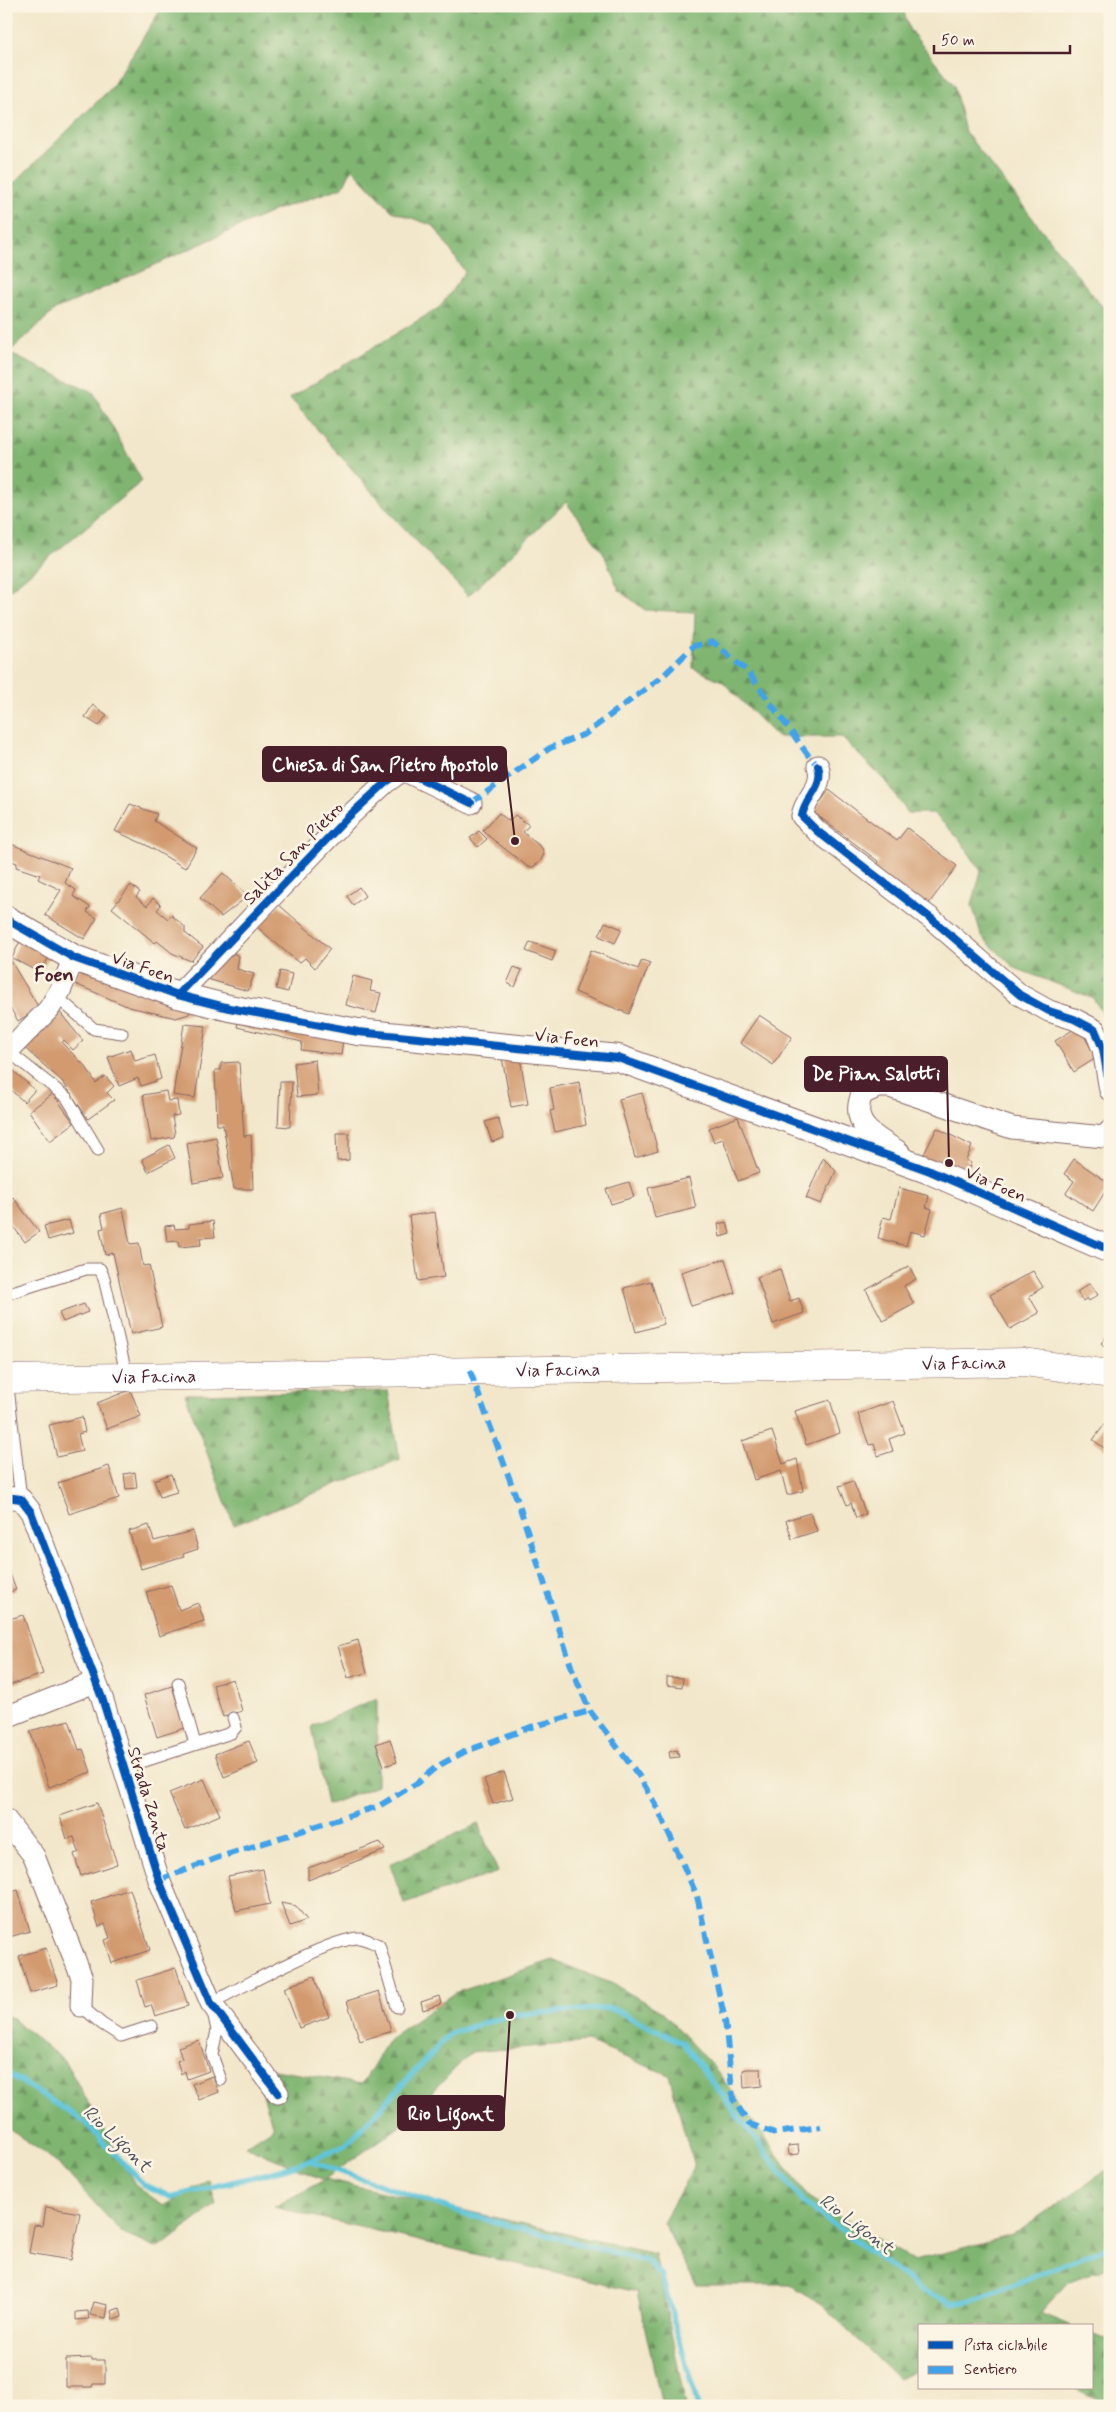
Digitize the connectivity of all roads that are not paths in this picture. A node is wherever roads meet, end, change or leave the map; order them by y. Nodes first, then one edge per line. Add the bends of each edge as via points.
1 (818, 766) dead end
2 (471, 803) dead end
3 (6, 919) edge
4 (74, 958) junction
5 (178, 995) junction
6 (57, 997) junction
7 (122, 1033) dead end
8 (7, 1052) edge
9 (1110, 1090) edge
10 (1110, 1131) edge
11 (98, 1150) dead end
12 (930, 1171) junction
13 (1110, 1250) edge
14 (6, 1294) edge
15 (1110, 1374) edge
16 (7, 1377) edge
17 (127, 1377) junction
18 (14, 1498) edge
19 (95, 1682) junction
20 (178, 1683) dead end
21 (6, 1717) edge
22 (233, 1718) dead end
23 (195, 1744) junction
24 (123, 1768) junction
25 (6, 1820) edge
26 (211, 2003) junction
27 (81, 2006) joint
28 (397, 2007) dead end
29 (152, 2026) dead end
30 (221, 2080) dead end
31 (278, 2093) dead end

1 - 9 street via 822,775 803,808 802,816 933,920 1020,995 1095,1030 1103,1049
2 - 5 street, Salita San Pietro via 403,770 347,818
3 - 4 street, Via Foen
4 - 5 street, Via Foen
4 - 6 street
5 - 12 street, Via Foen via 358,1032 618,1058
6 - 7 lane via 94,1029
6 - 8 street via 49,1010
8 - 11 lane via 67,1098
10 - 12 street, Via Foen via 1104,1136 1012,1128 890,1087 878,1087 862,1094 857,1107 858,1117 870,1134
12 - 13 street, Via Foen
14 - 17 lane via 86,1269 100,1269
15 - 17 main road, Via Facina via 1024,1362
16 - 17 main road, Via Facina
16 - 18 lane
18 - 19 street, Strada Zenta via 31,1512
19 - 21 street
19 - 24 street, Strada Zenta
20 - 23 lane
22 - 23 lane via 236,1727 231,1733
23 - 24 lane
24 - 26 street, Strada Zenta via 156,1872
25 - 27 street via 34,1856 82,1978
26 - 28 lane via 324,1949 361,1938 378,1945
26 - 30 lane via 217,2030 212,2055
26 - 31 street, Strada Zenta
27 - 29 lane via 121,2036

